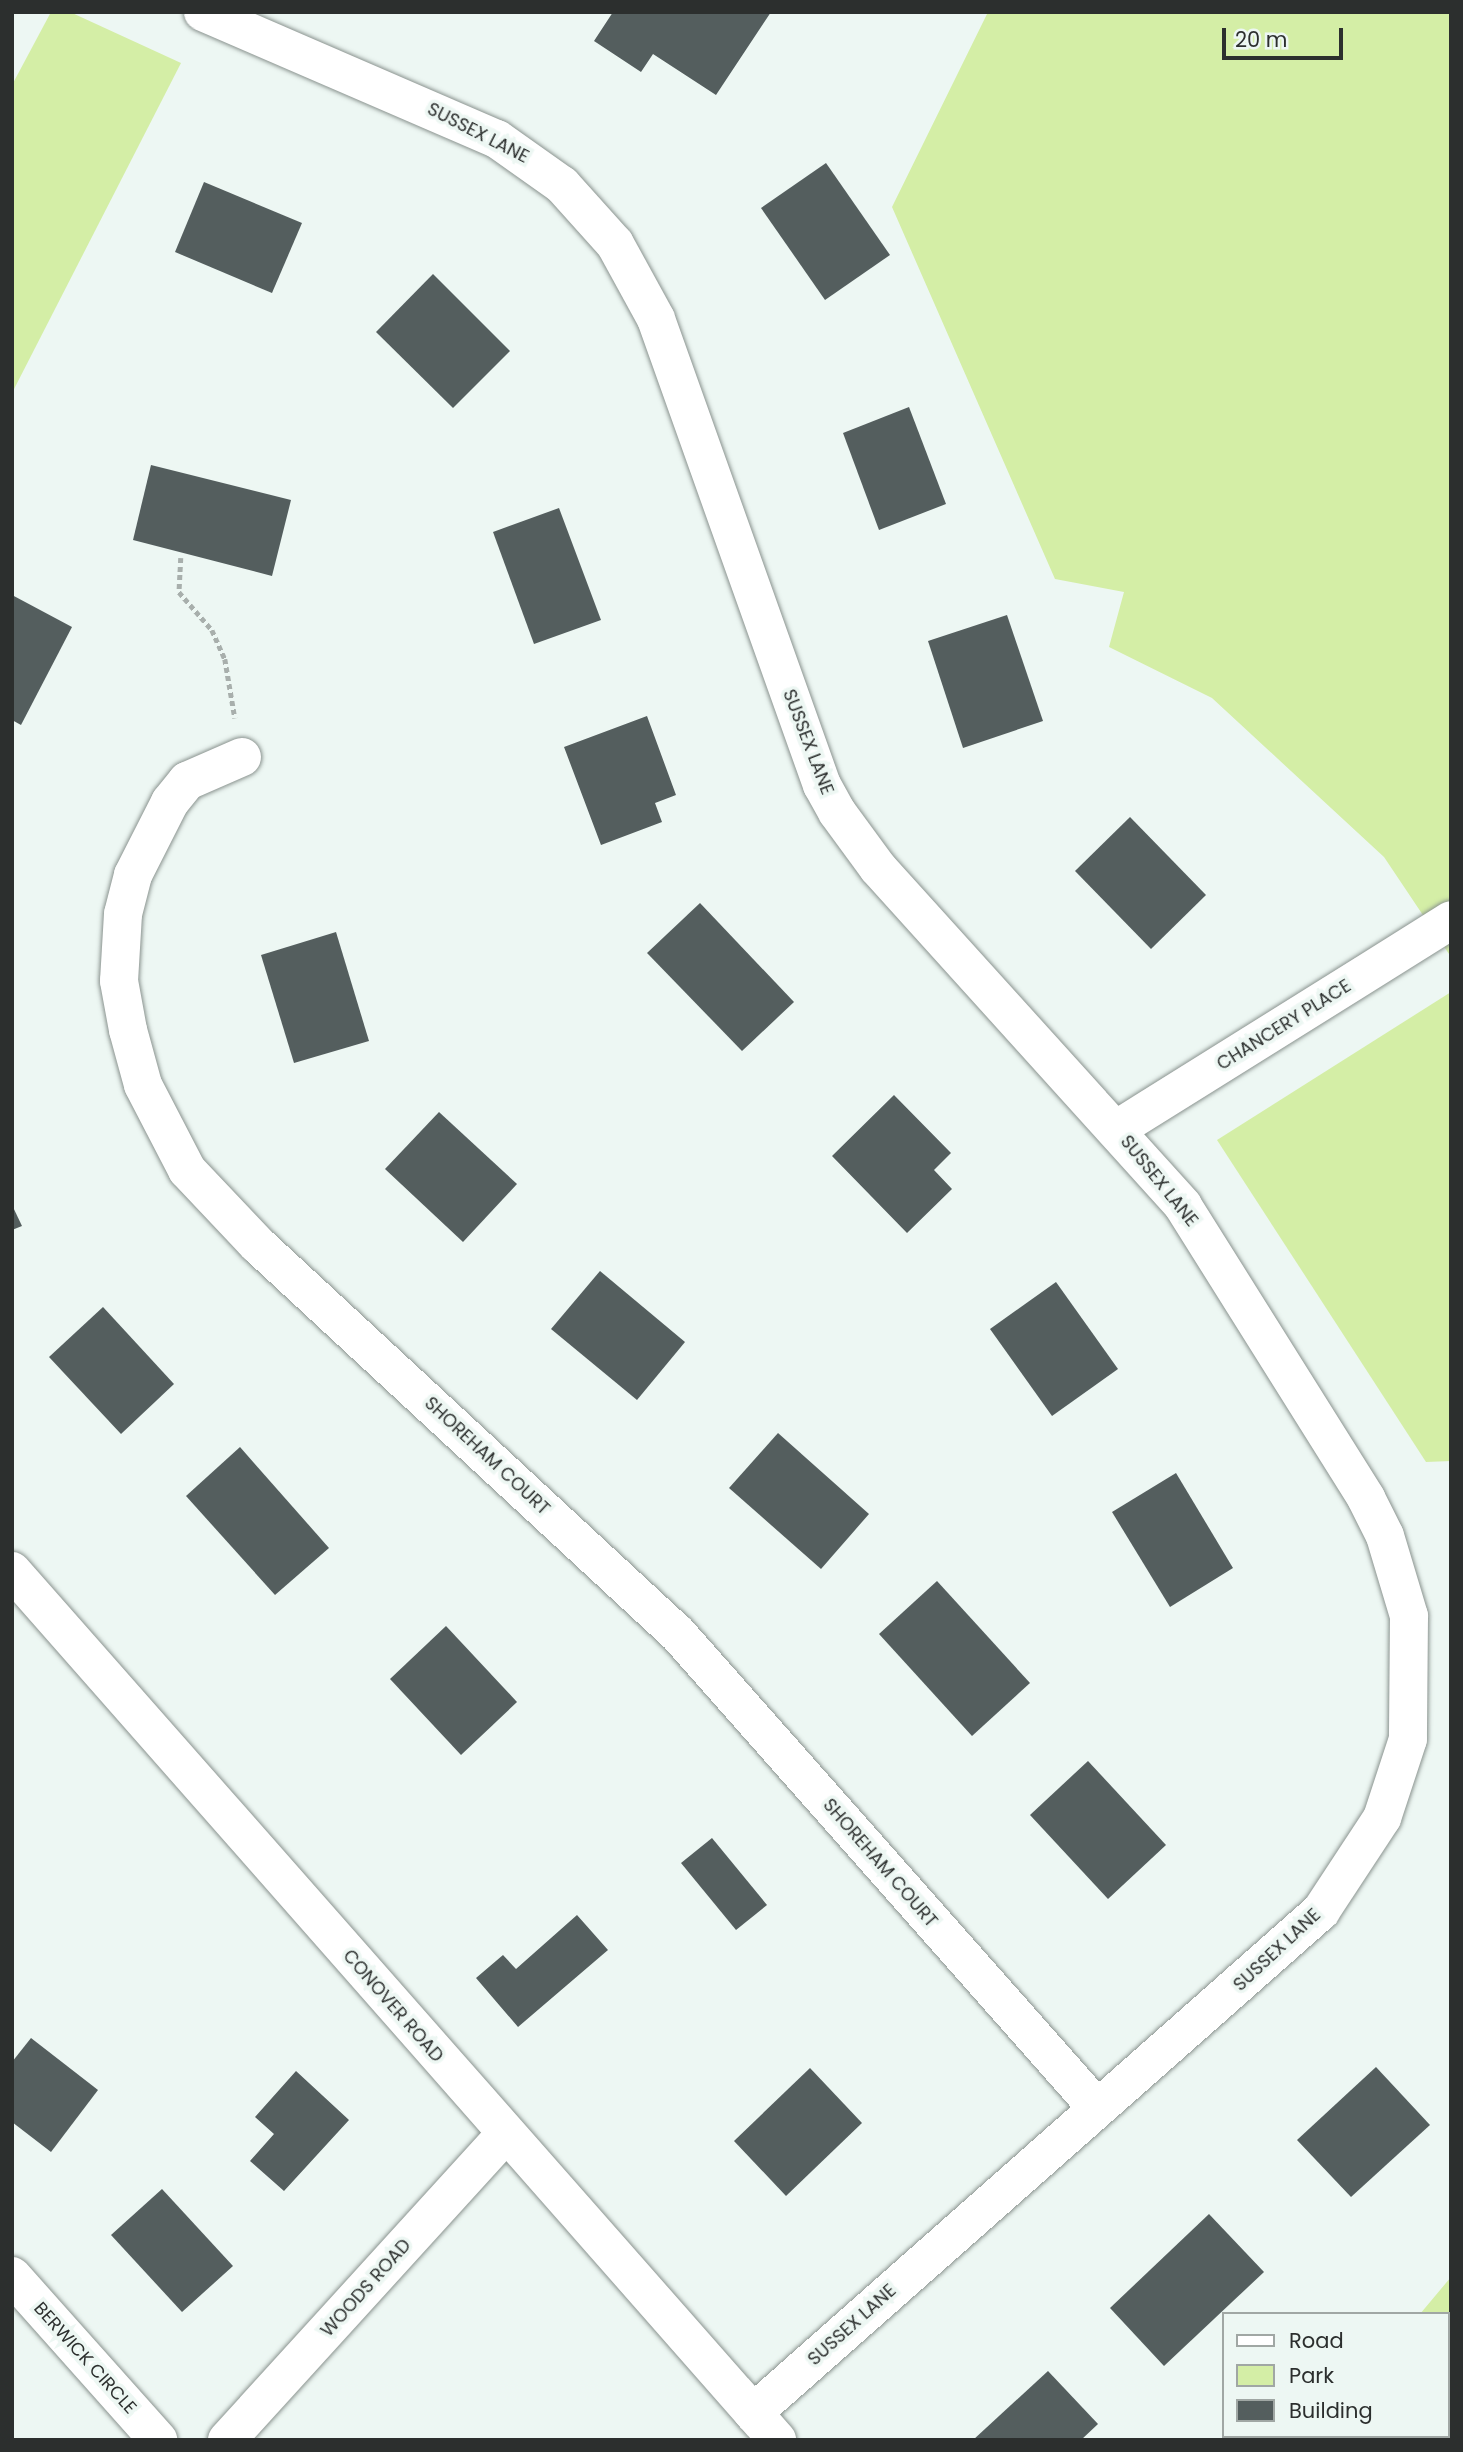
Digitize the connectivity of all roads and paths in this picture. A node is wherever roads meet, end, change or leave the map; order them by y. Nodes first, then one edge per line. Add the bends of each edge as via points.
1 (203, 12) edge
2 (181, 558) dead end
3 (242, 757) joint
4 (1451, 920) edge
5 (1117, 1129) junction
6 (12, 1571) edge
7 (1097, 2108) junction
8 (504, 2136) junction
9 (12, 2276) edge
10 (765, 2426) edge
11 (158, 2440) edge
12 (227, 2440) edge

1 - 5 street, SUSSEX LANE via 497,139 592,213 656,319 822,785 878,868
2 - 3 path via 179,592 212,630 225,659
3 - 7 street, SHOREHAM COURT via 187,781 170,802 133,875 123,914 119,981 128,1031 143,1085 187,1170 258,1245 678,1634
4 - 5 street, CHANCERY PLACE
5 - 7 street, SUSSEX LANE via 1183,1206 1366,1499 1399,1576 1414,1665 1408,1740 1396,1778 1382,1818 1343,1882 1287,1946
6 - 8 street, CONOVER ROAD
7 - 10 street, SUSSEX LANE
8 - 10 street, CONOVER ROAD
8 - 12 street, WOODS ROAD
9 - 11 street, BERWICK CIRCLE

